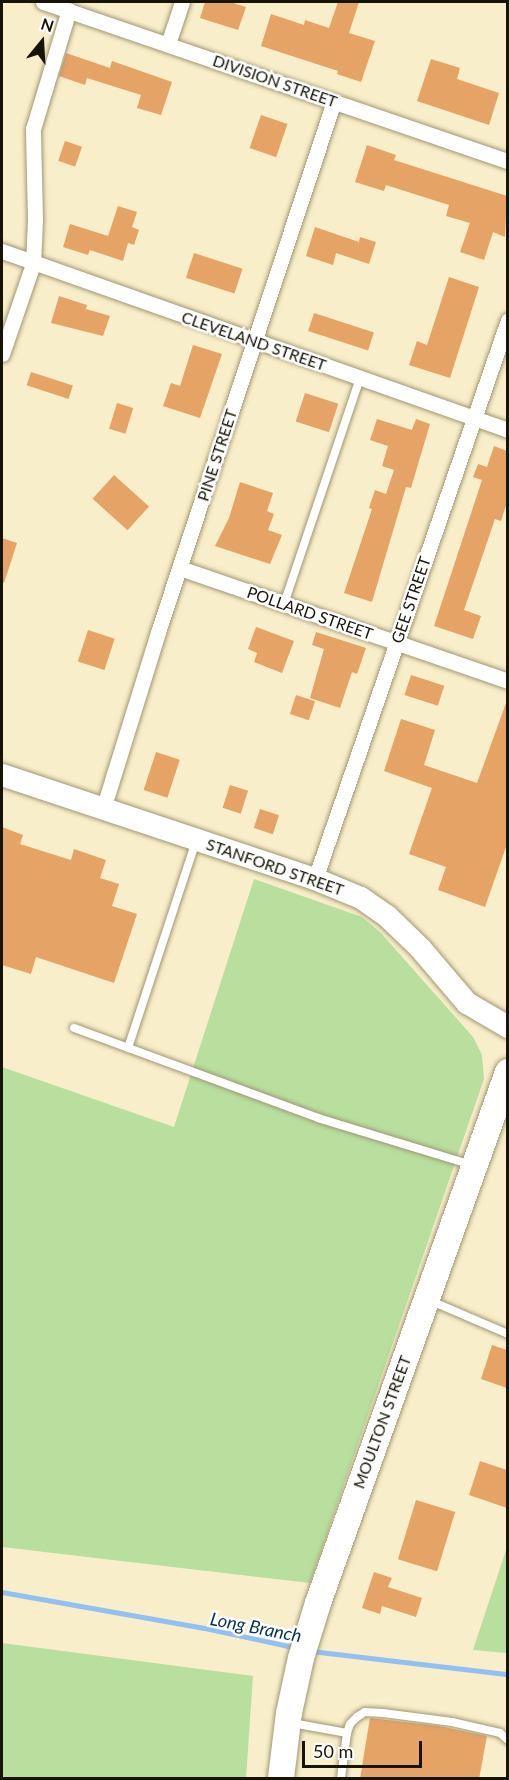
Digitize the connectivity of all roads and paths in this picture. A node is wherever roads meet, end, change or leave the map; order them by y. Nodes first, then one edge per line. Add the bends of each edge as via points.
1 (43, 2) edge
2 (182, 2) edge
3 (69, 10) junction
4 (168, 44) junction
5 (334, 101) junction
6 (507, 160) edge
7 (2, 251) edge
8 (33, 264) junction
9 (507, 320) edge
10 (255, 341) junction
11 (504, 344) edge
12 (2, 354) edge
13 (360, 378) junction
14 (473, 419) junction
15 (507, 430) edge
16 (180, 568) junction
17 (284, 604) junction
18 (396, 642) junction
19 (507, 681) edge
20 (2, 775) edge
21 (103, 809) junction
22 (196, 840) junction
23 (315, 879) junction
24 (507, 1027) edge
25 (74, 1028) dead end
26 (128, 1048) junction
27 (507, 1072) edge
28 (475, 1166) junction
29 (427, 1299) junction
30 (507, 1334) edge
31 (288, 1718) junction
32 (347, 1733) junction
33 (507, 1740) edge
34 (280, 1779) edge
35 (340, 1779) edge

1 - 3 street, DIVISION STREET
2 - 4 street
3 - 4 street, DIVISION STREET
3 - 8 street via 33,129
4 - 5 street, DIVISION STREET
5 - 6 street, DIVISION STREET
5 - 10 street, PINE STREET
7 - 8 street, CLEVELAND STREET
8 - 10 street, CLEVELAND STREET
8 - 12 street
9 - 11 street, GEE STREET
10 - 13 street, CLEVELAND STREET
10 - 16 street, PINE STREET
11 - 14 street, GEE STREET
13 - 14 street, CLEVELAND STREET
13 - 17 lane
14 - 15 street, CLEVELAND STREET
14 - 18 street, GEE STREET
16 - 17 street, POLLARD STREET
16 - 21 street, PINE STREET
17 - 18 street, POLLARD STREET
18 - 19 street, POLLARD STREET
18 - 23 street, GEE STREET
20 - 21 street, STANFORD STREET
21 - 22 street, STANFORD STREET
22 - 23 street, STANFORD STREET
22 - 26 lane
23 - 24 street, STANFORD STREET via 361,898 387,916 467,1003
25 - 26 lane
26 - 28 lane via 318,1118
27 - 28 main road, MOULTON STREET
28 - 29 main road, MOULTON STREET
29 - 30 lane
29 - 31 main road, MOULTON STREET via 318,1603
31 - 32 lane
31 - 34 main road, MOULTON STREET
32 - 33 lane via 350,1724 365,1712 452,1722 500,1733
32 - 35 lane

